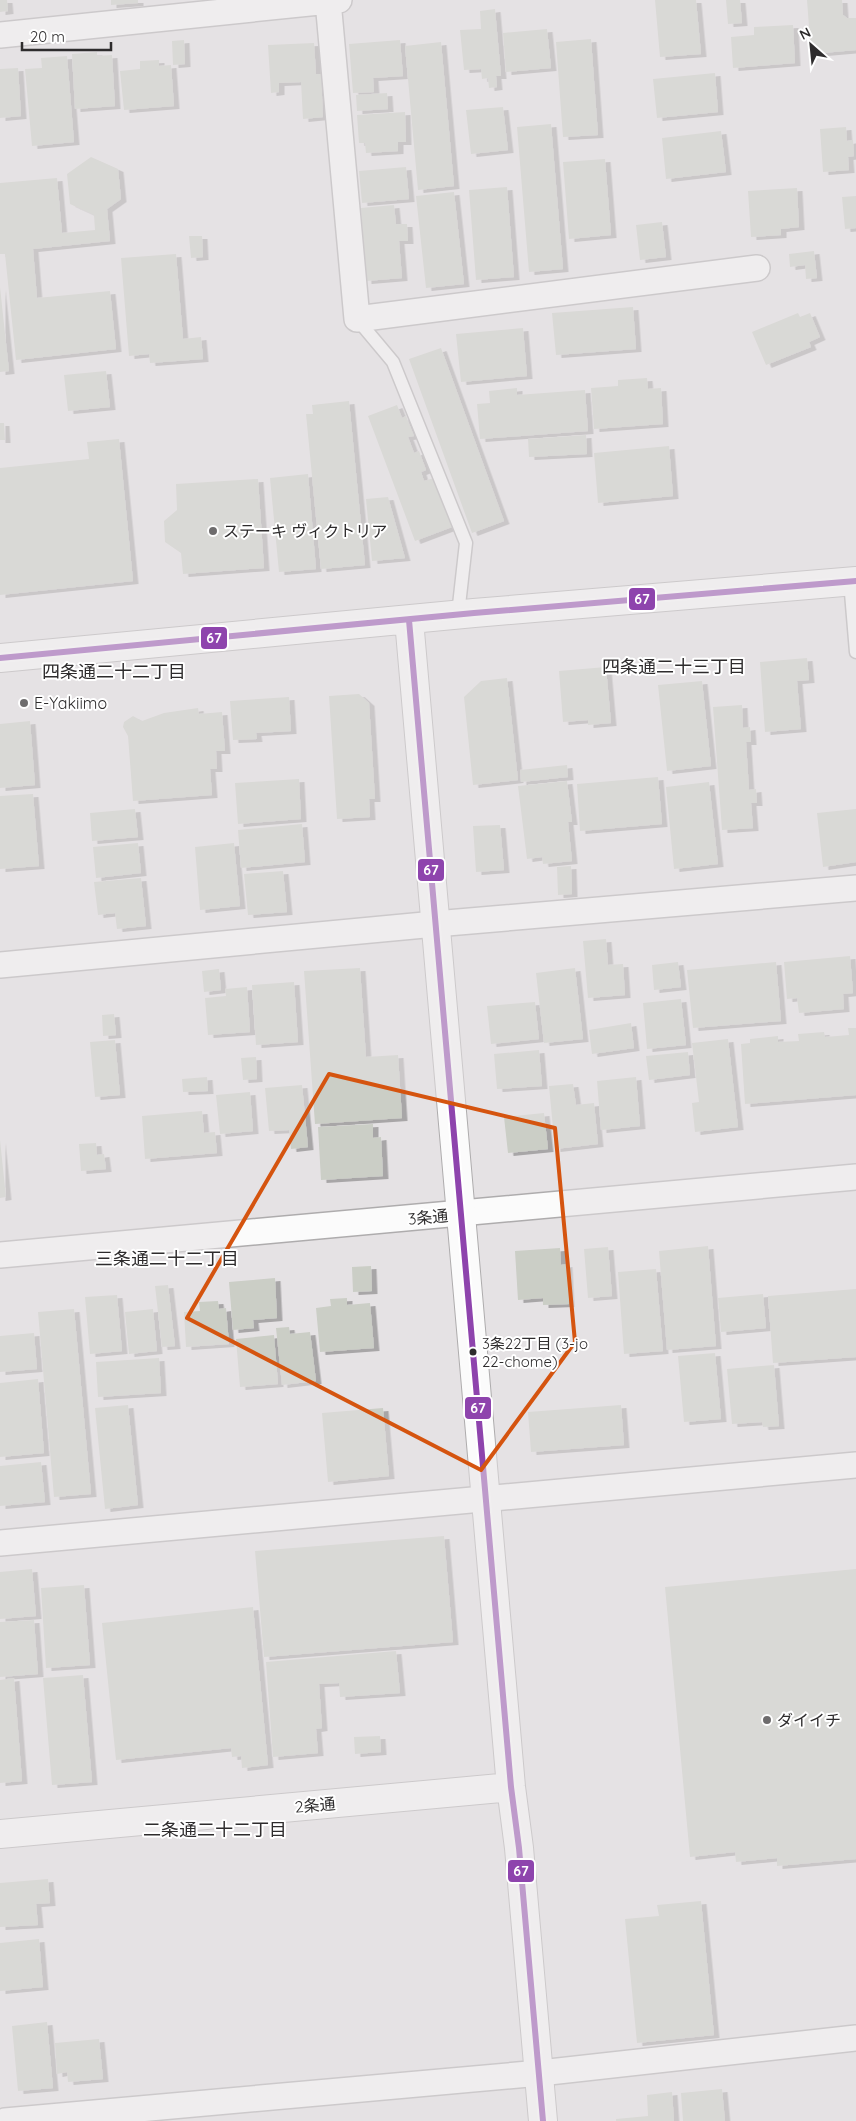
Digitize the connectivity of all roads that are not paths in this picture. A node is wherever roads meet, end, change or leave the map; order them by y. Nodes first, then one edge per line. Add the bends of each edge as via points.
1 (333, 1) edge
2 (0, 35) edge
3 (757, 268) dead end
4 (357, 319) junction
5 (853, 581) edge
6 (458, 614) junction
7 (409, 620) junction
8 (856, 652) edge
9 (0, 658) edge
10 (856, 888) edge
11 (435, 924) junction
12 (0, 965) edge
13 (856, 1177) edge
14 (461, 1214) junction
15 (0, 1255) edge
16 (856, 1465) edge
17 (486, 1498) junction
18 (0, 1543) edge
19 (511, 1788) junction
20 (0, 1834) edge
21 (856, 2038) edge
22 (540, 2073) junction
23 (5, 2121) edge
24 (544, 2121) edge

1 - 2 street
1 - 4 street
3 - 4 street
4 - 6 lane via 393,362 466,543
5 - 6 street
5 - 8 lane
6 - 7 street
7 - 9 street
7 - 11 street
10 - 11 street
11 - 12 street
11 - 14 street
13 - 14 street, 3条通
14 - 15 street, 3条通
14 - 17 street
16 - 17 street
17 - 18 street
17 - 19 street
19 - 20 street, 2条通
19 - 22 street
21 - 22 street
22 - 23 street
22 - 24 street

